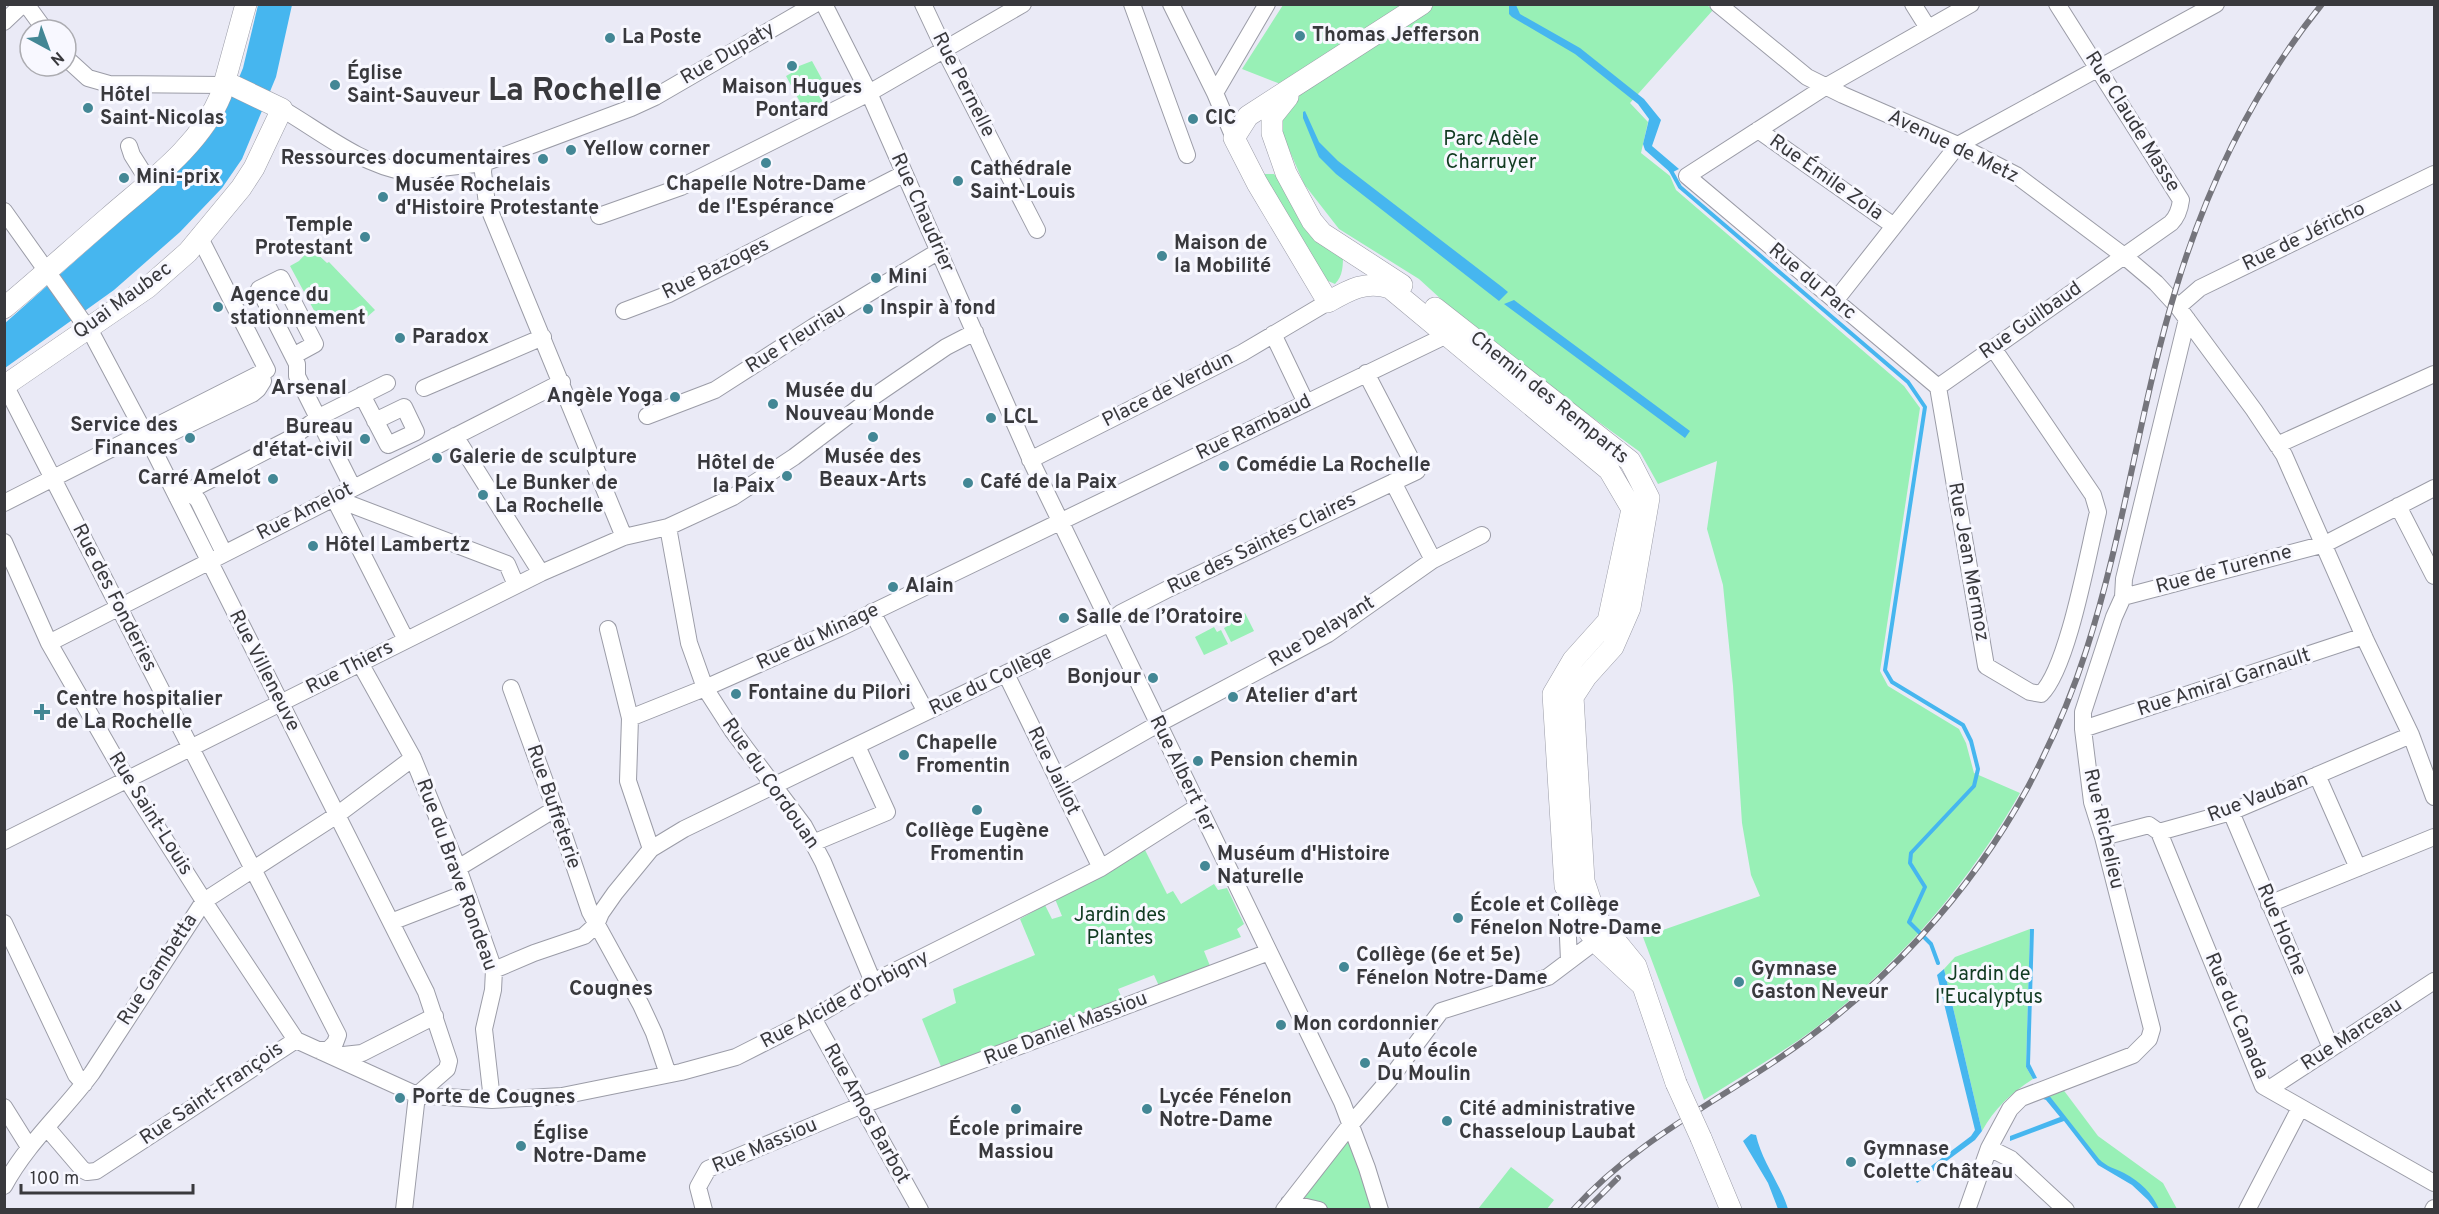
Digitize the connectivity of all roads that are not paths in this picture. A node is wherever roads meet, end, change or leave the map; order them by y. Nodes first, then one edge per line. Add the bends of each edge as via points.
1 (24, 4) edge
2 (246, 4) edge
3 (815, 4) edge
4 (824, 4) edge
5 (923, 4) edge
6 (1132, 4) edge
7 (1171, 4) edge
8 (1267, 4) edge
9 (1422, 4) edge
10 (1718, 4) edge
11 (1913, 4) edge
12 (1971, 4) edge
13 (2057, 4) edge
14 (2216, 4) edge
15 (1019, 5) edge
16 (35, 18) edge
17 (4, 22) edge
18 (1928, 28) junction
19 (944, 48) junction
20 (2097, 67) junction
21 (78, 69) edge
22 (1306, 81) junction
23 (228, 85) junction
24 (1825, 87) junction
25 (869, 93) junction
26 (1215, 93) junction
27 (276, 105) junction
28 (1758, 130) junction
29 (1234, 138) junction
30 (1958, 145) junction
31 (129, 146) dead end
32 (1187, 154) dead end
33 (1243, 158) junction
34 (484, 163) junction
35 (1286, 173) junction
36 (903, 174) junction
37 (2434, 174) edge
38 (149, 182) junction
39 (4, 210) edge
40 (599, 216) dead end
41 (1894, 226) junction
42 (1037, 230) dead end
43 (199, 236) junction
44 (939, 251) junction
45 (1352, 252) junction
46 (2124, 255) junction
47 (50, 274) junction
48 (1350, 290) junction
49 (1328, 302) junction
50 (1835, 302) junction
51 (4, 308) edge
52 (624, 311) dead end
53 (2183, 313) junction
54 (84, 323) junction
55 (975, 332) junction
56 (1273, 334) junction
57 (1447, 335) junction
58 (543, 337) junction
59 (1993, 348) junction
60 (293, 356) dead end
61 (1366, 373) junction
62 (2434, 374) edge
63 (562, 381) junction
64 (387, 383) dead end
65 (5, 386) edge
66 (1938, 387) junction
67 (424, 388) dead end
68 (362, 395) junction
69 (1306, 403) junction
70 (647, 416) dead end
71 (319, 417) junction
72 (375, 421) junction
73 (455, 436) junction
74 (147, 438) junction
75 (2277, 445) junction
76 (1030, 460) junction
77 (53, 479) junction
78 (1393, 482) junction
79 (353, 488) junction
80 (2434, 488) edge
81 (180, 495) junction
82 (334, 498) junction
83 (4, 503) edge
84 (2398, 506) junction
85 (1060, 522) junction
86 (668, 527) junction
87 (1482, 535) dead end
88 (624, 537) junction
89 (4, 542) edge
90 (2325, 544) junction
91 (224, 553) junction
92 (1433, 560) junction
93 (208, 562) junction
94 (541, 573) junction
95 (2434, 576) edge
96 (516, 585) junction
97 (2123, 597) junction
98 (119, 607) junction
99 (873, 612) junction
100 (1109, 621) junction
101 (608, 629) dead end
102 (2364, 636) junction
103 (406, 640) junction
104 (49, 643) junction
105 (360, 663) junction
106 (1006, 674) junction
107 (511, 688) dead end
108 (705, 688) junction
109 (280, 703) junction
110 (926, 712) junction
111 (630, 718) junction
112 (1158, 723) junction
113 (2084, 729) junction
114 (2411, 735) junction
115 (857, 746) junction
116 (192, 747) junction
117 (413, 758) junction
118 (2317, 775) junction
119 (127, 780) junction
120 (1058, 781) junction
121 (774, 785) junction
122 (2434, 797) edge
123 (1197, 807) junction
124 (555, 809) junction
125 (2231, 812) junction
126 (337, 814) junction
127 (2159, 832) junction
128 (2103, 837) junction
129 (2434, 837) edge
130 (4, 841) edge
131 (813, 843) junction
132 (651, 849) junction
133 (254, 868) junction
134 (458, 868) junction
135 (1101, 868) junction
136 (2358, 868) junction
137 (1566, 886) junction
138 (466, 892) junction
139 (204, 901) junction
140 (2269, 904) junction
141 (391, 922) junction
142 (4, 923) edge
143 (596, 925) junction
144 (1602, 937) junction
145 (1269, 952) junction
146 (1569, 962) junction
147 (495, 970) junction
148 (2434, 981) edge
149 (873, 982) junction
150 (435, 1016) junction
151 (813, 1018) junction
152 (296, 1040) junction
153 (2331, 1048) junction
154 (325, 1053) junction
155 (668, 1074) junction
156 (84, 1084) junction
157 (2269, 1089) junction
158 (1381, 1090) junction
159 (417, 1095) junction
160 (492, 1100) junction
161 (1342, 1102) junction
162 (862, 1106) junction
163 (4, 1107) edge
164 (2300, 1108) junction
165 (1351, 1124) junction
166 (47, 1128) junction
167 (29, 1147) junction
168 (1989, 1148) junction
169 (2434, 1183) edge
170 (4, 1186) edge
171 (1286, 1206) edge
172 (404, 1209) edge
173 (704, 1209) edge
174 (920, 1209) edge
175 (1319, 1209) edge
176 (1380, 1209) edge
177 (1731, 1209) edge
178 (1966, 1209) edge
179 (2066, 1209) edge
180 (2247, 1209) edge

1 - 16 street
1 - 17 street
2 - 23 main road
3 - 34 street, Rue Dupaty via 655,97
4 - 25 street, Rue Chaudrier
5 - 19 street, Rue Pernelle
6 - 32 street
7 - 26 street
8 - 26 street
9 - 22 main road
10 - 24 street, Avenue de Metz via 1807,77
11 - 18 street
12 - 18 street
13 - 20 street, Rue Claude Masse
14 - 20 street
15 - 19 street
18 - 24 street
19 - 25 street
19 - 42 street, Rue Pernelle
20 - 30 street
20 - 46 street, Rue Claude Masse via 2181,200 2171,223
21 - 23 street via 88,78 109,84
22 - 29 main road via 1248,116
22 - 35 main road, Chemin des Remparts via 1277,109 1270,125
23 - 27 main road
23 - 38 main road via 199,132
24 - 28 street
24 - 30 street, Avenue de Metz
25 - 36 street, Rue Chaudrier
25 - 40 street via 681,187
26 - 29 street
27 - 34 street, Rue Dupaty via 369,160 396,170
27 - 43 main road, Quai Maubec via 254,168 223,212
28 - 41 street, Rue Émile Zola
28 - 50 street, Rue du Parc via 1687,176
29 - 33 main road
30 - 41 street
30 - 46 street, Avenue de Metz via 2016,175
31 - 38 street
33 - 35 main road via 1263,159
33 - 49 main road
34 - 58 street via 487,204
35 - 45 main road, Chemin des Remparts via 1312,221
36 - 44 street, Rue Chaudrier
36 - 52 street, Rue Bazoges via 669,294
37 - 53 street, Rue de Jéricho via 2200,288
38 - 47 main road
39 - 47 street, Rue Villeneuve
41 - 50 street
43 - 54 main road, Quai Maubec via 188,252 147,288
43 - 74 street via 267,370
44 - 55 street, Rue Chaudrier
44 - 70 street, Rue Fleuriau via 716,390
45 - 48 main road
45 - 144 main road, Chemin des Remparts via 1447,316 1630,461 1649,498 1630,608 1612,647 1586,676 1573,698 1584,881
46 - 53 street, Avenue de Metz
46 - 59 street, Rue Guilbaud
47 - 51 main road
47 - 54 street, Rue Villeneuve
48 - 49 main road, Chemin des Remparts
48 - 57 main road, Chemin des Remparts via 1371,284 1390,288
49 - 56 street, Place de Verdun
50 - 66 street, Rue du Parc
53 - 75 street, Avenue de Metz
53 - 97 street, Rue Richelieu
54 - 65 main road, Quai Maubec
54 - 74 street, Rue Villeneuve
55 - 76 street, Rue Chaudrier
55 - 86 street, Rue Thiers via 946,347 734,497
56 - 69 street
56 - 76 street, Place de Verdun
57 - 61 street, Rue Rambaud
57 - 137 main road, Chemin des Remparts via 1609,470 1632,509 1608,621 1573,660 1553,694
58 - 63 street
58 - 67 street
59 - 66 street, Rue Guilbaud
59 - 66 street, Rue Jean Mermoz via 2093,495 2098,512 2066,645 2049,687 2041,694 2030,692 1986,666
60 - 71 street via 297,376
61 - 69 street, Rue Rambaud
61 - 78 street, Rue des Saintes Claires via 1417,471
62 - 75 street
63 - 73 street, Rue Amelot
63 - 88 street
64 - 68 street
65 - 77 street, Rue des Fonderies
68 - 71 street
68 - 72 street
69 - 85 street, Rue Rambaud
71 - 79 street
71 - 81 street via 293,437
72 - 72 street via 404,407 416,432 388,445
73 - 79 street, Rue Amelot
73 - 94 street
74 - 77 street
74 - 81 street, Rue Villeneuve
75 - 90 street, Avenue de Metz
76 - 85 street, Rue Chaudrier
77 - 83 street
77 - 98 street, Rue des Fonderies
78 - 92 street
78 - 100 street, Rue des Saintes Claires
79 - 82 street, Rue Amelot
80 - 84 street, Rue de Turenne
81 - 91 street via 193,495 198,500
81 - 93 street, Rue Villeneuve
82 - 91 street, Rue Amelot
82 - 96 street via 507,564
82 - 103 street
84 - 90 street, Rue de Turenne
84 - 95 street
85 - 99 street, Rue du Minage
85 - 100 street, Rue Albert 1er
86 - 88 street, Rue Thiers
86 - 108 street, Rue du Cordouan via 689,643
87 - 92 street, Rue Delayant
88 - 94 street, Rue Thiers
89 - 104 street, Rue Saint-Louis
90 - 97 street, Rue de Turenne
90 - 102 street, Avenue de Metz
91 - 93 street, Rue Amelot
92 - 112 street, Rue Delayant via 1328,634
93 - 98 street, Rue Amelot
93 - 109 street, Rue Villeneuve
94 - 96 street, Rue Thiers
96 - 103 street, Rue Thiers
97 - 113 street, Rue Richelieu via 2083,712
98 - 104 street, Rue Amelot
98 - 116 street, Rue des Fonderies
99 - 108 street, Rue du Minage
99 - 110 street
100 - 106 street, Rue du Collège
100 - 112 street, Rue Albert 1er
101 - 111 street
102 - 113 street, Rue Amiral Garnault
102 - 114 street, Avenue de Metz
103 - 105 street, Rue Thiers
104 - 119 street, Rue Saint-Louis
105 - 109 street, Rue Thiers
105 - 117 street, Rue du Brave Rondeau
106 - 110 street, Rue du Collège
106 - 120 street, Rue Jaillot
107 - 124 street, Rue Buffeterie
108 - 111 street, Rue du Minage
108 - 121 street, Rue du Cordouan
109 - 116 street, Rue Thiers
109 - 126 street, Rue Villeneuve
110 - 115 street, Rue du Collège
111 - 132 street via 628,781
112 - 120 street, Rue Delayant
112 - 123 street, Rue Albert 1er
113 - 128 street, Rue Richelieu via 2092,802
114 - 118 street, Rue Vauban
114 - 122 street, Avenue de Metz
115 - 121 street, Rue du Collège
115 - 131 street via 887,812
116 - 119 street, Rue Thiers
116 - 133 street, Rue des Fonderies
117 - 126 street, Rue Gambetta
117 - 134 street, Rue du Brave Rondeau
118 - 125 street, Rue Vauban
118 - 136 street
119 - 130 street, Rue Thiers
119 - 139 street, Rue Saint-Louis
120 - 135 street, Rue Jaillot
121 - 131 street, Rue du Cordouan
121 - 132 street, Rue du Collège
123 - 135 street, Rue Alcide d'Orbigny
123 - 145 street, Rue Albert 1er
124 - 134 street
124 - 143 street, Rue Buffeterie
125 - 127 street, Rue Vauban
125 - 140 street, Rue Hoche
126 - 133 street, Rue Gambetta
126 - 141 street, Rue Villeneuve
127 - 128 street, Rue Vauban via 2149,825
127 - 157 street, Rue du Canada via 2263,1086
128 - 168 street, Rue Richelieu via 2152,1029 2149,1039 2133,1055 2021,1098 2010,1109
129 - 136 street
131 - 149 street, Rue du Cordouan
132 - 143 street, Rue du Collège via 615,893
133 - 139 street, Rue Gambetta
133 - 154 street, Rue des Fonderies via 338,1035
134 - 138 street, Rue du Brave Rondeau
135 - 149 street, Rue Alcide d'Orbigny
136 - 140 street
137 - 144 main road, Chemin des Remparts via 1587,928
137 - 146 street, Chemin des Remparts
138 - 141 street
138 - 147 street, Rue du Brave Rondeau
139 - 152 street, Rue Saint-Louis
139 - 156 street, Rue Gambetta
140 - 153 street, Rue Hoche
141 - 150 street, Rue Villeneuve
142 - 156 street via 76,1075
143 - 147 street via 584,936
143 - 155 street, Rue Buffeterie via 641,1005
144 - 146 street
144 - 177 main road, Chemin des Remparts, bridge via 1636,966 1676,1083
145 - 161 street, Rue Albert 1er
145 - 162 street, Rue Daniel Massiou
146 - 158 street via 1548,977 1441,1011
147 - 160 street, Rue du Brave Rondeau via 484,1029
148 - 153 street, Rue Marceau
149 - 151 street, Rue Alcide d'Orbigny
150 - 154 street via 362,1053
150 - 159 street, Rue Villeneuve via 449,1061 447,1069
151 - 155 street, Rue Alcide d'Orbigny via 736,1057
151 - 162 street, Rue Amos Barbot
152 - 154 street
152 - 166 street, Rue Saint-François via 96,1171 83,1170
153 - 157 street, Rue Marceau
154 - 159 street, Rue Alcide d'Orbigny
155 - 160 street, Rue Alcide d'Orbigny via 562,1096
156 - 166 street, Rue Gambetta
157 - 164 street, Rue du Canada
158 - 161 street
158 - 165 street
159 - 160 street, Rue Alcide d'Orbigny
159 - 172 street
161 - 165 street, Rue Albert 1er
162 - 173 street, Rue Massiou via 708,1169 698,1187
162 - 174 street, Rue Amos Barbot
163 - 167 street
164 - 169 street, Rue du Canada
164 - 180 street
165 - 171 street
165 - 176 street, Rue Albert 1er
166 - 167 street, Rue Gambetta
167 - 170 street, Rue Gambetta
168 - 178 street, Rue Richelieu
168 - 179 street via 2011,1159
171 - 175 street

